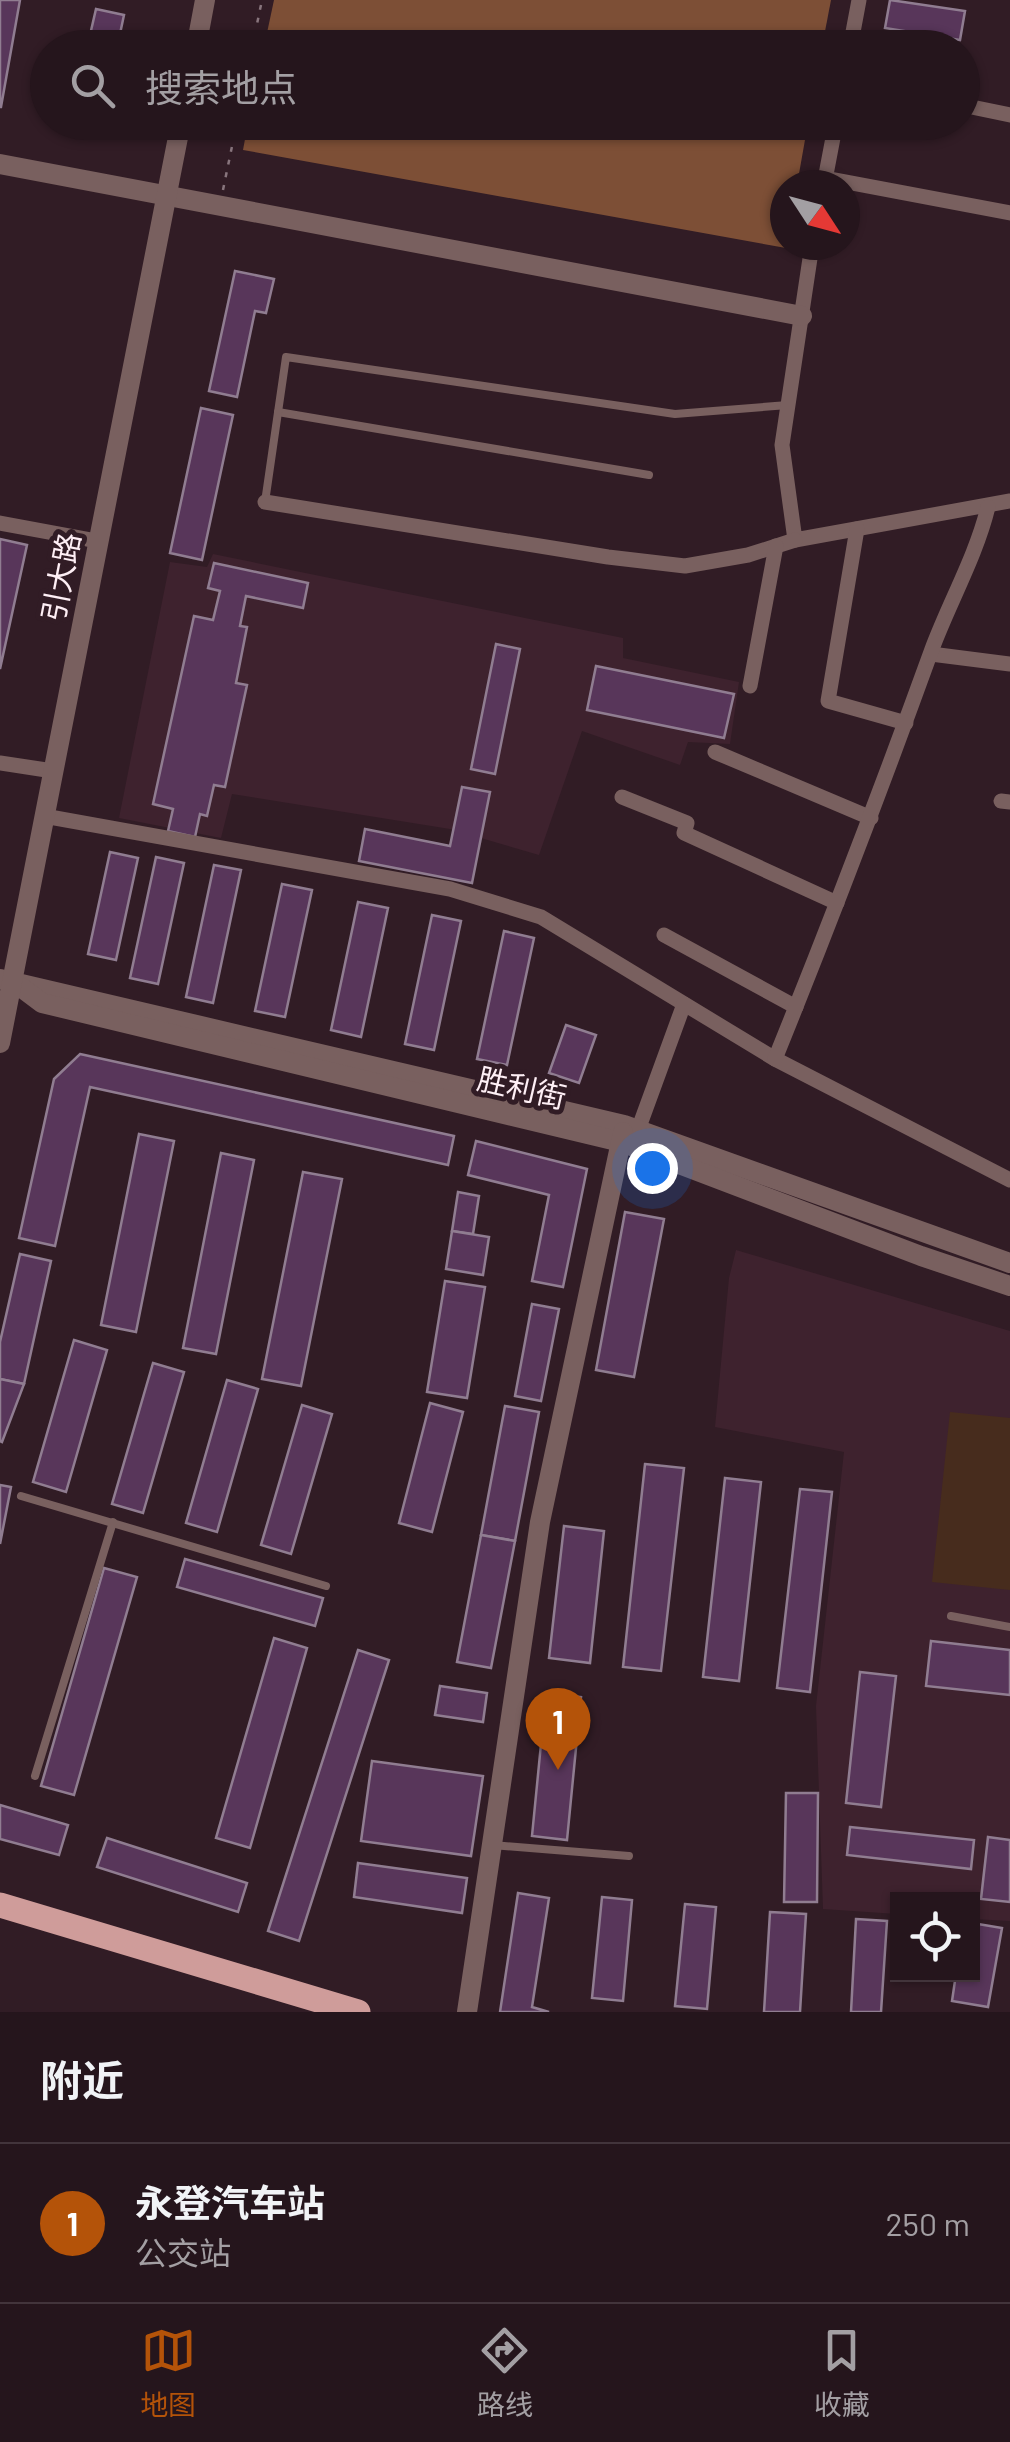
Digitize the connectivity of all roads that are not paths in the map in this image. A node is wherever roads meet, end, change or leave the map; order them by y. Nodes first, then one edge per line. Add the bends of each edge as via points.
1 (205, 0) edge
2 (859, 0) edge
3 (199, 30) edge
4 (853, 30) edge
5 (980, 108) edge
6 (1010, 115) edge
7 (177, 140) edge
8 (832, 140) edge
9 (0, 164) edge
10 (826, 170) edge
11 (860, 188) edge
12 (166, 196) junction
13 (1010, 214) edge
14 (810, 260) edge
15 (802, 316) junction
16 (788, 405) junction
17 (278, 412) junction
18 (648, 475) dead end
19 (265, 502) joint
20 (1010, 502) edge
21 (988, 506) junction
22 (0, 523) edge
23 (858, 529) junction
24 (98, 540) junction
25 (796, 540) junction
26 (776, 546) junction
27 (931, 654) junction
28 (1010, 664) edge
29 (750, 686) dead end
30 (906, 723) junction
31 (715, 752) dead end
32 (0, 763) edge
33 (52, 771) junction
34 (622, 797) dead end
35 (44, 816) junction
36 (871, 818) junction
37 (837, 903) junction
38 (664, 935) dead end
39 (6, 980) edge
40 (684, 1004) junction
41 (796, 1007) junction
42 (0, 1043) edge
43 (776, 1058) junction
44 (628, 1132) junction
45 (1010, 1180) edge
46 (1010, 1262) edge
47 (1010, 1286) edge
48 (21, 1496) dead end
49 (113, 1522) junction
50 (326, 1586) dead end
51 (951, 1616) dead end
52 (1010, 1627) edge
53 (36, 1776) dead end
54 (492, 1845) junction
55 (629, 1856) dead end
56 (0, 1906) edge
57 (358, 2012) edge
58 (467, 2012) edge

1 - 3 street
2 - 4 street
5 - 6 street
7 - 12 street, 引大路
8 - 10 street
9 - 12 street
11 - 13 street
12 - 15 street
12 - 24 street, 引大路
14 - 15 street
15 - 16 street
16 - 17 lane via 675,414 286,357
16 - 25 street via 782,445
17 - 18 lane
17 - 19 lane
19 - 26 street via 685,566
20 - 21 street
21 - 23 street
21 - 27 street
22 - 24 street
23 - 25 street
23 - 30 street via 828,701
24 - 33 street, 引大路
25 - 26 street
26 - 29 street
27 - 28 street
27 - 30 street
30 - 36 street
31 - 36 street
32 - 33 street
33 - 35 street, 引大路
34 - 37 street via 687,823 684,832
35 - 39 street, 引大路
35 - 40 street via 450,889 541,917
36 - 37 street
37 - 41 street
38 - 41 street
39 - 42 street, 引大路
39 - 44 street, 胜利街 via 42,1003
40 - 43 street
40 - 44 street
41 - 43 street
43 - 45 street
44 - 46 street, 胜利街
44 - 47 street, 胜利街 via 921,1256
44 - 54 street via 540,1522
48 - 49 lane
49 - 50 lane
49 - 53 lane
51 - 52 lane
54 - 55 lane
54 - 58 street
56 - 57 main road

